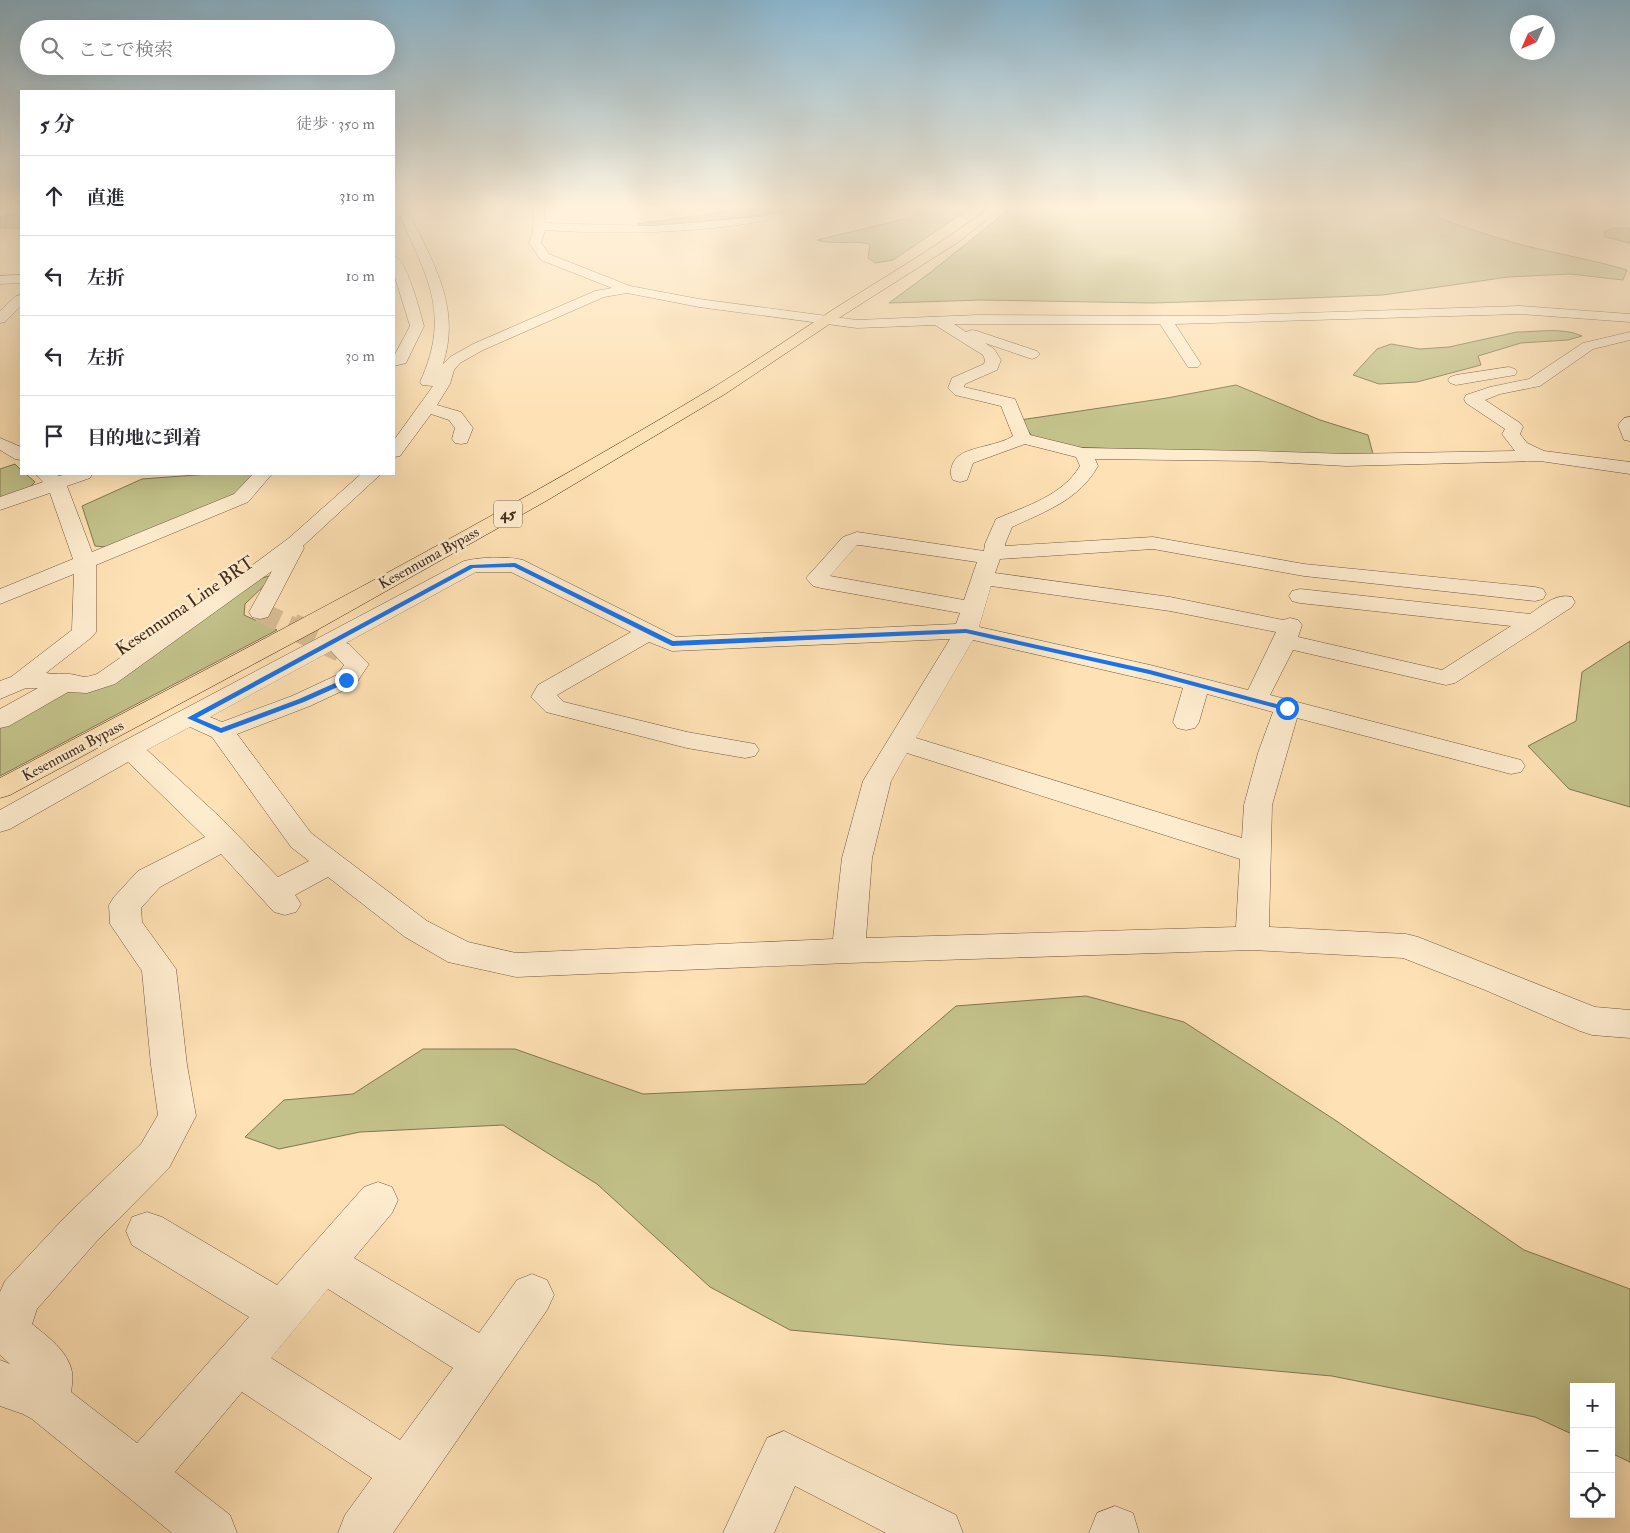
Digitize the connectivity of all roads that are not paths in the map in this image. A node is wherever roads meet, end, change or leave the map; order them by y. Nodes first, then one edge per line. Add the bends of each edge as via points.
1 (20, 279) edge
2 (432, 279) edge
3 (600, 279) edge
4 (893, 279) edge
5 (0, 280) edge
6 (399, 283) edge
7 (627, 289) junction
8 (20, 300) edge
9 (1630, 318) edge
10 (0, 319) edge
11 (826, 320) junction
12 (1165, 320) junction
13 (943, 324) junction
14 (1630, 336) edge
15 (1609, 342) junction
16 (1630, 352) edge
17 (1032, 354) dead end
18 (395, 361) edge
19 (1564, 362) junction
20 (1193, 364) dead end
21 (1456, 380) dead end
22 (427, 407) junction
23 (1630, 422) edge
24 (395, 431) edge
25 (1630, 436) edge
26 (1020, 438) junction
27 (461, 439) dead end
28 (0, 443) edge
29 (395, 451) edge
30 (1083, 453) junction
31 (20, 454) edge
32 (1540, 456) junction
33 (1630, 468) edge
34 (75, 475) edge
35 (262, 475) edge
36 (355, 475) edge
37 (371, 475) edge
38 (960, 476) dead end
39 (51, 478) edge
40 (0, 504) edge
41 (296, 542) junction
42 (85, 562) junction
43 (989, 563) junction
44 (1304, 570) junction
45 (1535, 594) dead end
46 (1300, 596) junction
47 (0, 597) edge
48 (1564, 602) dead end
49 (260, 612) dead end
50 (969, 619) junction
51 (1534, 621) junction
52 (649, 632) junction
53 (1287, 635) junction
54 (341, 649) tunnel mouth
55 (21, 681) junction
56 (66, 683) junction
57 (1197, 685) junction
58 (0, 691) edge
59 (1254, 700) junction
60 (1287, 708) junction
61 (191, 718) junction
62 (0, 720) edge
63 (1186, 722) dead end
64 (221, 731) junction
65 (901, 742) junction
66 (130, 749) junction
67 (745, 750) dead end
68 (1511, 766) dead end
69 (0, 789) edge
70 (0, 822) edge
71 (225, 839) junction
72 (1256, 853) junction
73 (320, 868) junction
74 (1252, 938) junction
75 (848, 951) junction
76 (1630, 1024) edge
77 (378, 1200) dead end
78 (147, 1232) dead end
79 (324, 1263) junction
80 (532, 1295) dead end
81 (281, 1312) junction
82 (485, 1362) junction
83 (237, 1363) junction
84 (0, 1383) edge
85 (48, 1403) junction
86 (407, 1472) junction
87 (140, 1476) junction
88 (212, 1533) edge
89 (363, 1533) edge
90 (748, 1533) edge
91 (938, 1533) edge

1 - 5 street
2 - 24 street via 442,312 442,338 428,383
3 - 7 street
4 - 11 highway, Kesennuma Bypass / 45
6 - 18 street via 417,326 401,360
7 - 11 street via 699,304
7 - 22 street via 600,294 466,352 447,369 442,384
8 - 10 street
9 - 12 street via 1520,310
11 - 13 street via 857,324
11 - 69 highway, Kesennuma Bypass / 45 via 719,391 539,497 310,626
12 - 13 street via 978,320
12 - 20 street
13 - 17 street
13 - 26 street via 989,352 993,360 990,367 958,381 956,388 1009,403 1022,436
14 - 15 street
15 - 16 street
15 - 19 street via 1588,346
19 - 21 street
19 - 32 street via 1534,382 1472,399 1514,427 1511,434 1522,447
22 - 27 street via 455,416 464,428
22 - 29 street
23 - 25 street via 1627,424
26 - 30 street
26 - 38 street via 966,459
28 - 31 street
30 - 32 street via 1346,460
30 - 43 street via 1089,466 1084,478 1066,493 1003,523
32 - 33 street
34 - 39 street
35 - 42 street via 241,498
36 - 56 street, Kesennuma Line BRT via 274,546 188,608
37 - 41 street
39 - 40 street
39 - 42 street
41 - 49 street via 287,568 268,594
41 - 56 street via 106,679 88,685
42 - 47 street
42 - 55 street via 84,632
43 - 44 street via 1153,543
43 - 50 street
43 - 50 street via 857,538 850,541 817,578
43 - 53 street via 1170,604
44 - 45 street
44 - 46 street
46 - 51 street
46 - 53 street
48 - 51 street
50 - 52 street via 672,644
50 - 57 street
50 - 65 street
51 - 53 street via 1446,678
52 - 61 street via 515,565 472,566
52 - 67 street via 547,690 544,697 554,707 687,740
53 - 59 street
54 - 64 street via 357,664 346,680
55 - 56 street
55 - 58 street
56 - 62 street, Kesennuma Line BRT
57 - 59 street
57 - 63 street
59 - 60 street
60 - 68 street
60 - 72 street via 1258,805
61 - 64 street
61 - 66 street
64 - 73 street
65 - 72 street
65 - 75 street via 877,781 857,858
66 - 70 street
66 - 71 street
71 - 73 street via 280,898
71 - 85 street via 149,879 124,905 126,924 159,969 177,1116 155,1156 81,1229 20,1296 7,1332 35,1355 49,1372
72 - 74 street
73 - 75 street via 416,930 460,953 516,965
74 - 75 street
74 - 76 street via 1406,946 1592,1021
77 - 79 street
78 - 81 street
79 - 81 street
79 - 82 street
80 - 82 street
81 - 83 street
82 - 86 street
83 - 86 street
83 - 87 street
84 - 85 street
85 - 87 street
86 - 89 street
87 - 88 street
90 - 91 street via 784,1455

